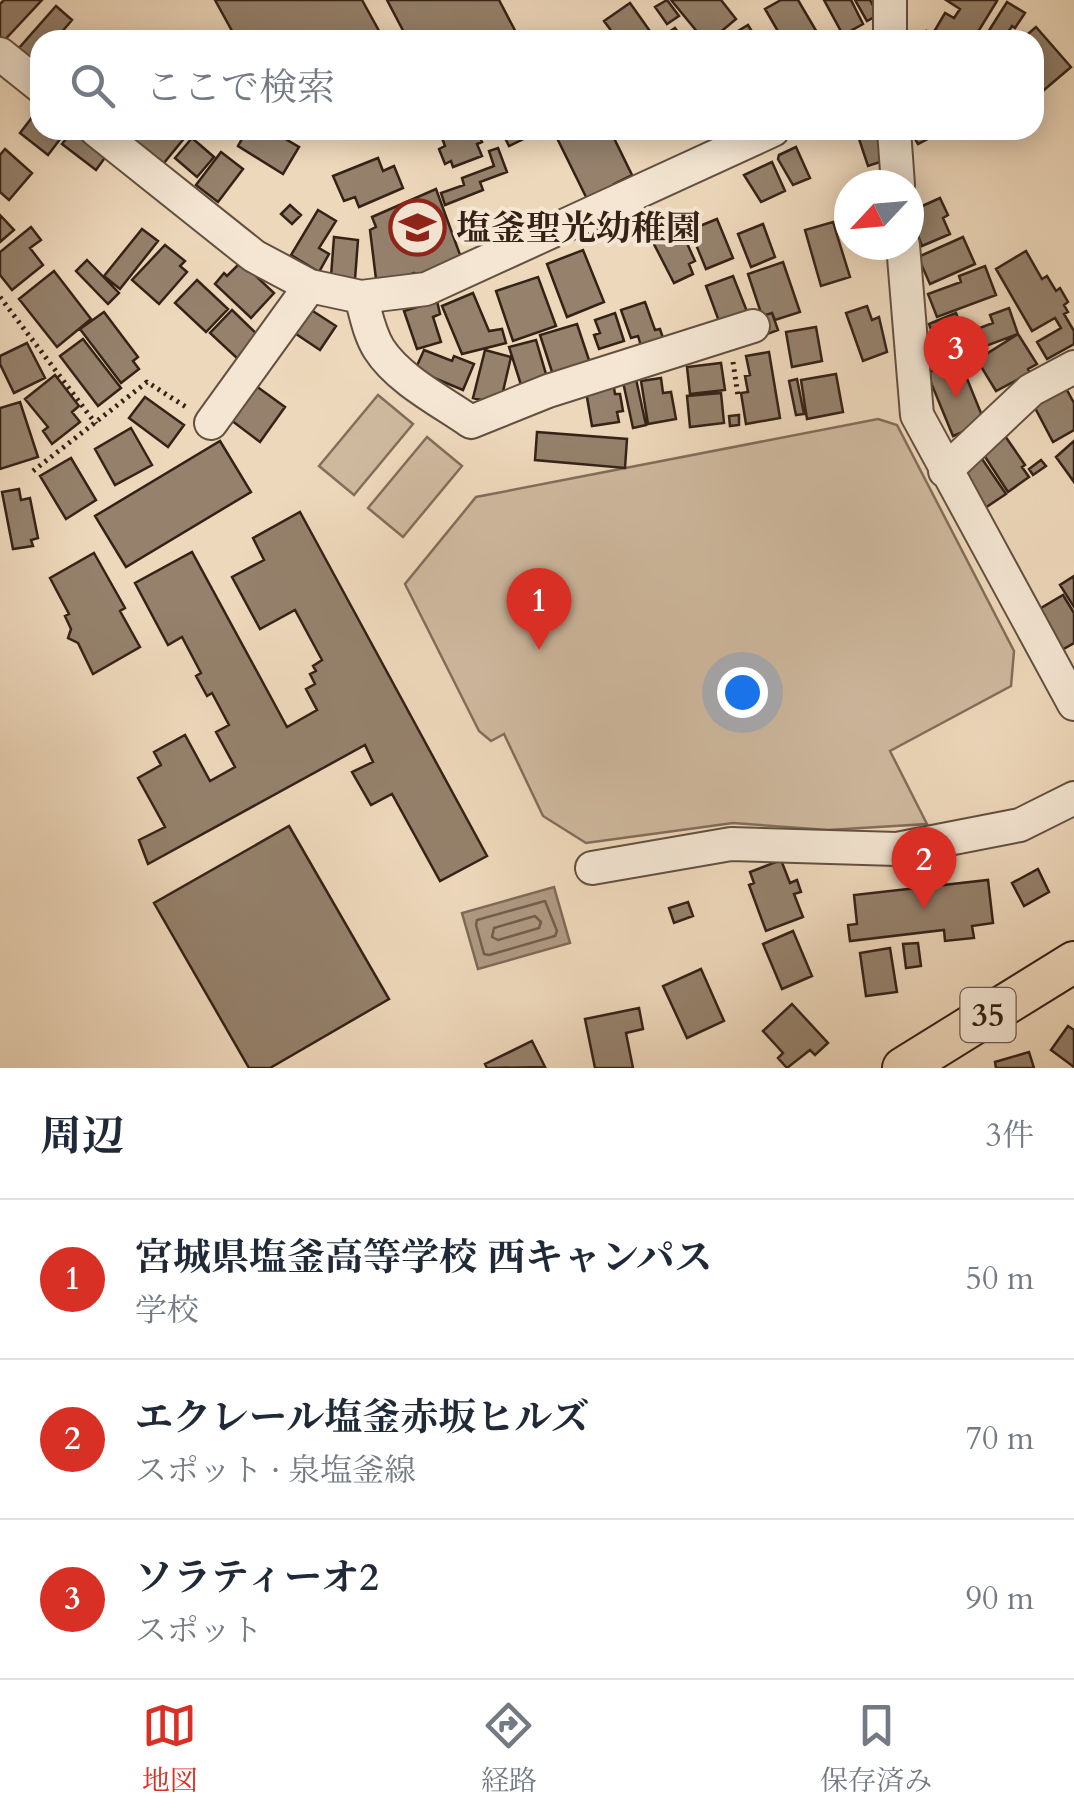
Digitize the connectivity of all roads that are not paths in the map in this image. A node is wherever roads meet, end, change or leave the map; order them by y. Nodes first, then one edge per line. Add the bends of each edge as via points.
1 (890, 0) edge
2 (890, 30) edge
3 (0, 54) edge
4 (30, 78) edge
5 (109, 140) edge
6 (751, 140) edge
7 (895, 140) edge
8 (897, 170) edge
9 (904, 260) edge
10 (310, 286) junction
11 (361, 296) junction
12 (753, 326) dead end
13 (1074, 368) edge
14 (211, 424) road end
15 (945, 471) junction
16 (1074, 704) edge
17 (1074, 798) edge
18 (592, 868) dead end
19 (1074, 962) edge
20 (903, 1068) edge

1 - 2 street
3 - 4 street
5 - 10 street via 254,256
6 - 11 street via 426,290
7 - 8 street
9 - 15 street via 917,415
10 - 11 street
10 - 14 street
11 - 12 street via 379,349 471,422 548,390
13 - 15 street via 1031,390
15 - 16 street
17 - 18 street via 1020,825 897,849 731,844
19 - 20 main road, 35

